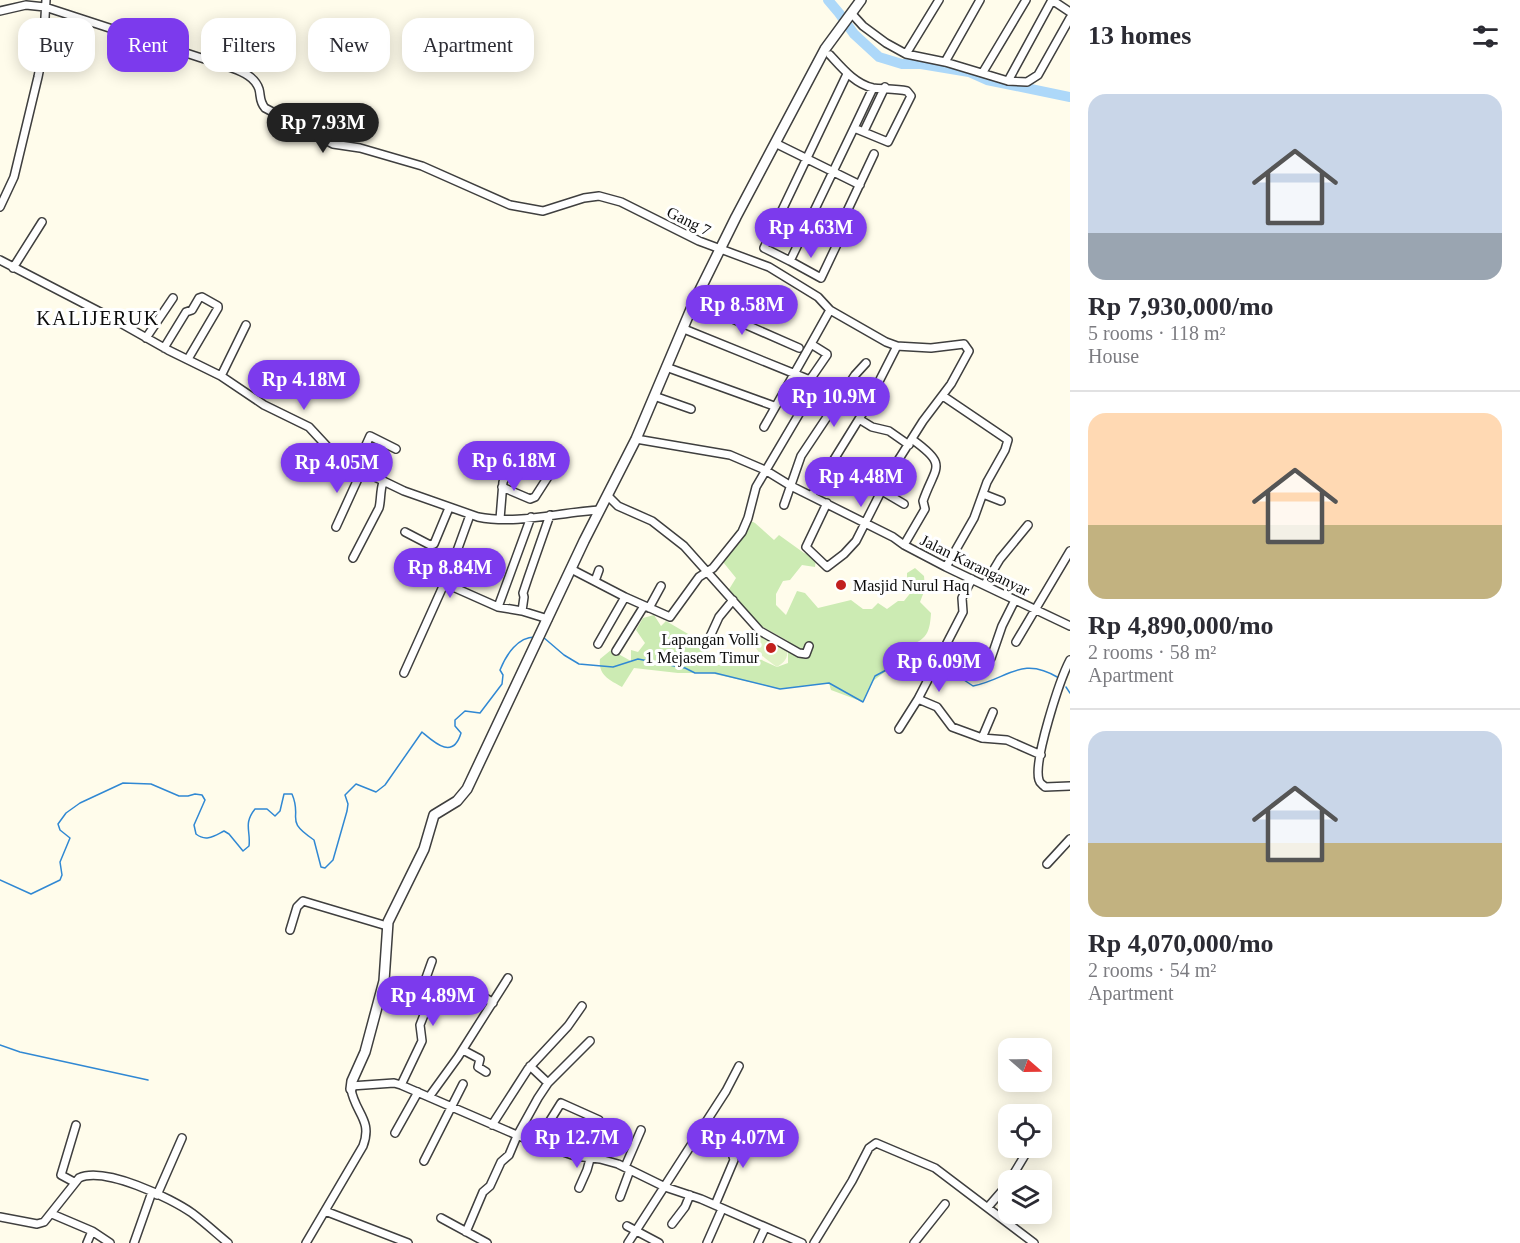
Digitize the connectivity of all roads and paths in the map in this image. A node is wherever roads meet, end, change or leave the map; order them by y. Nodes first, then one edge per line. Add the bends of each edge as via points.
1 (861, 0) edge
2 (939, 0) edge
3 (981, 0) edge
4 (1026, 0) edge
5 (45, 4) edge
6 (0, 11) edge
7 (1070, 12) edge
8 (850, 16) junction
9 (1070, 18) edge
10 (906, 54) junction
11 (830, 55) dead end
12 (945, 62) junction
13 (983, 72) junction
14 (847, 74) junction
15 (1008, 81) junction
16 (885, 87) junction
17 (873, 88) junction
18 (854, 128) junction
19 (864, 131) junction
20 (775, 143) junction
21 (874, 154) dead end
22 (807, 159) junction
23 (832, 173) junction
24 (860, 185) junction
25 (0, 207) edge
26 (42, 222) dead end
27 (842, 222) dead end
28 (807, 223) junction
29 (719, 250) junction
30 (0, 260) edge
31 (790, 261) junction
32 (13, 268) junction
33 (173, 298) dead end
34 (694, 302) junction
35 (830, 310) junction
36 (246, 326) dead end
37 (684, 329) junction
38 (146, 338) junction
39 (811, 344) junction
40 (897, 347) junction
41 (164, 348) junction
42 (799, 348) dead end
43 (188, 359) junction
44 (866, 363) dead end
45 (666, 367) junction
46 (795, 374) junction
47 (221, 376) junction
48 (810, 380) junction
49 (654, 396) junction
50 (943, 396) junction
51 (771, 405) junction
52 (691, 409) dead end
53 (859, 419) junction
54 (764, 427) dead end
55 (636, 439) junction
56 (911, 443) junction
57 (396, 449) dead end
58 (537, 453) dead end
59 (515, 459) dead end
60 (359, 469) junction
61 (765, 470) junction
62 (383, 482) junction
63 (502, 486) junction
64 (791, 486) junction
65 (882, 491) junction
66 (983, 494) junction
67 (812, 495) junction
68 (1000, 501) dead end
69 (605, 502) junction
70 (827, 503) junction
71 (904, 504) dead end
72 (784, 505) dead end
73 (449, 508) junction
74 (470, 515) junction
75 (550, 515) junction
76 (531, 518) junction
77 (500, 519) junction
78 (865, 524) junction
79 (1028, 525) dead end
80 (336, 527) dead end
81 (405, 532) dead end
82 (904, 544) junction
83 (1070, 551) edge
84 (353, 558) dead end
85 (946, 567) junction
86 (571, 569) junction
87 (599, 570) dead end
88 (707, 571) junction
89 (972, 579) junction
90 (595, 581) junction
91 (444, 583) junction
92 (985, 584) junction
93 (661, 586) dead end
94 (625, 597) junction
95 (733, 600) junction
96 (1015, 600) junction
97 (498, 607) junction
98 (646, 607) junction
99 (1035, 610) junction
100 (522, 611) junction
101 (548, 619) junction
102 (1070, 626) edge
103 (708, 641) dead end
104 (1016, 642) dead end
105 (598, 644) dead end
106 (809, 646) dead end
107 (616, 651) dead end
108 (991, 657) dead end
109 (1070, 660) edge
110 (404, 673) dead end
111 (918, 699) junction
112 (993, 712) dead end
113 (899, 729) dead end
114 (982, 738) junction
115 (1041, 755) junction
116 (1070, 786) edge
117 (1070, 839) edge
118 (1047, 864) dead end
119 (387, 926) junction
120 (290, 930) dead end
121 (432, 961) dead end
122 (508, 978) dead end
123 (472, 989) dead end
124 (494, 1003) junction
125 (582, 1006) dead end
126 (590, 1041) dead end
127 (463, 1050) junction
128 (530, 1066) junction
129 (739, 1066) dead end
130 (486, 1072) dead end
131 (548, 1083) junction
132 (463, 1084) dead end
133 (401, 1085) junction
134 (351, 1087) junction
135 (418, 1092) junction
136 (429, 1098) junction
137 (450, 1106) junction
138 (76, 1125) dead end
139 (492, 1125) junction
140 (641, 1130) dead end
141 (395, 1133) dead end
142 (517, 1136) junction
143 (182, 1138) dead end
144 (536, 1143) junction
145 (722, 1148) dead end
146 (589, 1158) junction
147 (424, 1161) dead end
148 (628, 1168) junction
149 (74, 1182) junction
150 (664, 1187) junction
151 (579, 1188) dead end
152 (154, 1193) junction
153 (690, 1195) junction
154 (998, 1195) edge
155 (620, 1197) dead end
156 (945, 1204) dead end
157 (718, 1207) junction
158 (988, 1207) junction
159 (325, 1211) junction
160 (52, 1214) junction
161 (0, 1217) edge
162 (441, 1218) dead end
163 (672, 1224) dead end
164 (627, 1226) dead end
165 (765, 1228) junction
166 (92, 1231) junction
167 (636, 1231) junction
168 (466, 1232) junction
169 (87, 1243) edge
170 (110, 1243) edge
171 (134, 1243) edge
172 (228, 1243) edge
173 (306, 1243) edge
174 (408, 1243) edge
175 (487, 1243) edge
176 (628, 1243) edge
177 (659, 1243) edge
178 (707, 1243) edge
179 (758, 1243) edge
180 (802, 1243) edge
181 (814, 1243) edge
182 (914, 1243) edge
183 (1034, 1243) edge

1 - 8 street
2 - 10 street
3 - 12 street
4 - 13 street
5 - 6 street
5 - 25 street via 38,77 14,177
5 - 29 street, Gang 7 via 246,74 257,84 265,108 333,144 422,165 485,195 528,209 543,211 599,196 621,202
7 - 15 street via 1052,0
8 - 10 street
8 - 20 street via 825,49
9 - 15 street via 1038,75 1027,81
10 - 12 street
11 - 14 street
12 - 13 street
13 - 15 street
14 - 17 street
14 - 22 street
16 - 17 street
16 - 19 street
16 - 19 street via 907,91 911,96 888,142
17 - 18 street
18 - 19 street
18 - 23 street
20 - 22 street
20 - 29 street
21 - 24 street
22 - 23 street
22 - 31 street via 765,248
23 - 24 street
23 - 28 street
24 - 27 street
26 - 32 street
28 - 31 street
28 - 31 street via 842,238 821,278
29 - 34 street
29 - 35 street, Gang 7 via 769,267 818,297
30 - 32 street
32 - 38 street
33 - 38 street
34 - 37 street
34 - 42 street
35 - 39 street
35 - 40 street, Gang 7
36 - 47 street
37 - 45 street
37 - 46 street
38 - 41 street
39 - 46 street
39 - 48 street via 827,355
40 - 50 street via 968,348
40 - 53 street
41 - 43 street
41 - 43 street via 186,312 202,297 218,308
43 - 47 street
44 - 64 street via 801,456
45 - 49 street
45 - 51 street
46 - 48 street
46 - 51 street
47 - 60 street via 264,405 309,427 335,455
48 - 61 street via 802,409
49 - 52 street
49 - 55 street
50 - 56 street
50 - 66 street via 1008,438
51 - 54 street
53 - 56 street
53 - 67 street
55 - 61 street, Jalan Karanganyar via 721,452
55 - 69 street
56 - 65 street
56 - 82 street via 934,457 937,470 923,501 925,509
57 - 60 street via 370,436
58 - 63 street via 552,469 535,497 530,499
59 - 63 street
60 - 62 street
60 - 80 street
61 - 64 street, Jalan Karanganyar
61 - 88 street via 742,532 722,559
62 - 73 street
62 - 84 street via 381,503
63 - 77 street
64 - 67 street, Jalan Karanganyar
64 - 72 street
65 - 71 street
65 - 78 street
66 - 68 street
66 - 85 street
67 - 70 street, Jalan Karanganyar
69 - 75 street
69 - 86 street
69 - 88 street via 652,521 691,552
70 - 78 street, Jalan Karanganyar
70 - 78 street via 806,547 826,567 856,541
73 - 74 street
73 - 81 street via 434,544
74 - 77 street
74 - 91 street
75 - 76 street
75 - 100 street via 525,585
76 - 77 street
76 - 97 street
78 - 82 street, Jalan Karanganyar
79 - 92 street
82 - 85 street, Jalan Karanganyar
83 - 99 street
85 - 89 street, Jalan Karanganyar
86 - 90 street
86 - 101 street
87 - 90 street
88 - 95 street
88 - 98 street via 670,617
89 - 92 street, Jalan Karanganyar
89 - 111 street via 962,598 964,610
90 - 94 street
91 - 97 street
91 - 110 street
92 - 96 street, Jalan Karanganyar
93 - 98 street
94 - 98 street
94 - 105 street
95 - 103 street via 719,617
95 - 106 street via 761,632 799,653 806,654
96 - 99 street, Jalan Karanganyar
96 - 108 street
97 - 100 street
98 - 107 street
99 - 102 street, Jalan Karanganyar
99 - 104 street
100 - 101 street
101 - 119 street via 467,789 432,819 424,849
109 - 115 street via 1058,687
111 - 113 street
111 - 114 street via 937,706 952,727
112 - 114 street
114 - 115 street via 1007,741
115 - 116 street via 1038,773 1043,786
117 - 118 street
119 - 120 street via 306,901 297,907
119 - 134 street via 384,981
121 - 133 street via 422,989 431,997 420,1024 422,1041
122 - 124 street
123 - 124 street
124 - 127 street
125 - 128 street
126 - 131 street
127 - 130 street via 480,1059 478,1067
127 - 136 street
128 - 131 street
128 - 139 street
129 - 150 street
131 - 142 street
132 - 137 street
133 - 134 street
133 - 135 street
134 - 159 street via 367,1134
135 - 136 street
135 - 141 street
136 - 137 street
137 - 139 street
137 - 147 street
138 - 149 street via 61,1174
139 - 142 street
140 - 148 street
142 - 144 street
142 - 168 street via 489,1188 483,1192
143 - 152 street
144 - 146 street
144 - 146 street via 563,1102 600,1121
145 - 157 street via 732,1153 734,1160
146 - 148 street
146 - 151 street
148 - 150 street
148 - 155 street
149 - 152 street via 83,1176 107,1176
149 - 160 street
150 - 153 street
150 - 167 street
152 - 171 street
152 - 172 street via 190,1212
153 - 157 street
153 - 163 street
154 - 158 street
156 - 182 street
157 - 165 street
157 - 178 street
158 - 181 street via 931,1166 874,1143
158 - 183 street
159 - 173 street
159 - 174 street
160 - 161 street via 37,1224
160 - 166 street
162 - 168 street
164 - 167 street
165 - 179 street
165 - 180 street
166 - 169 street
166 - 170 street
167 - 176 street
167 - 177 street
168 - 175 street

